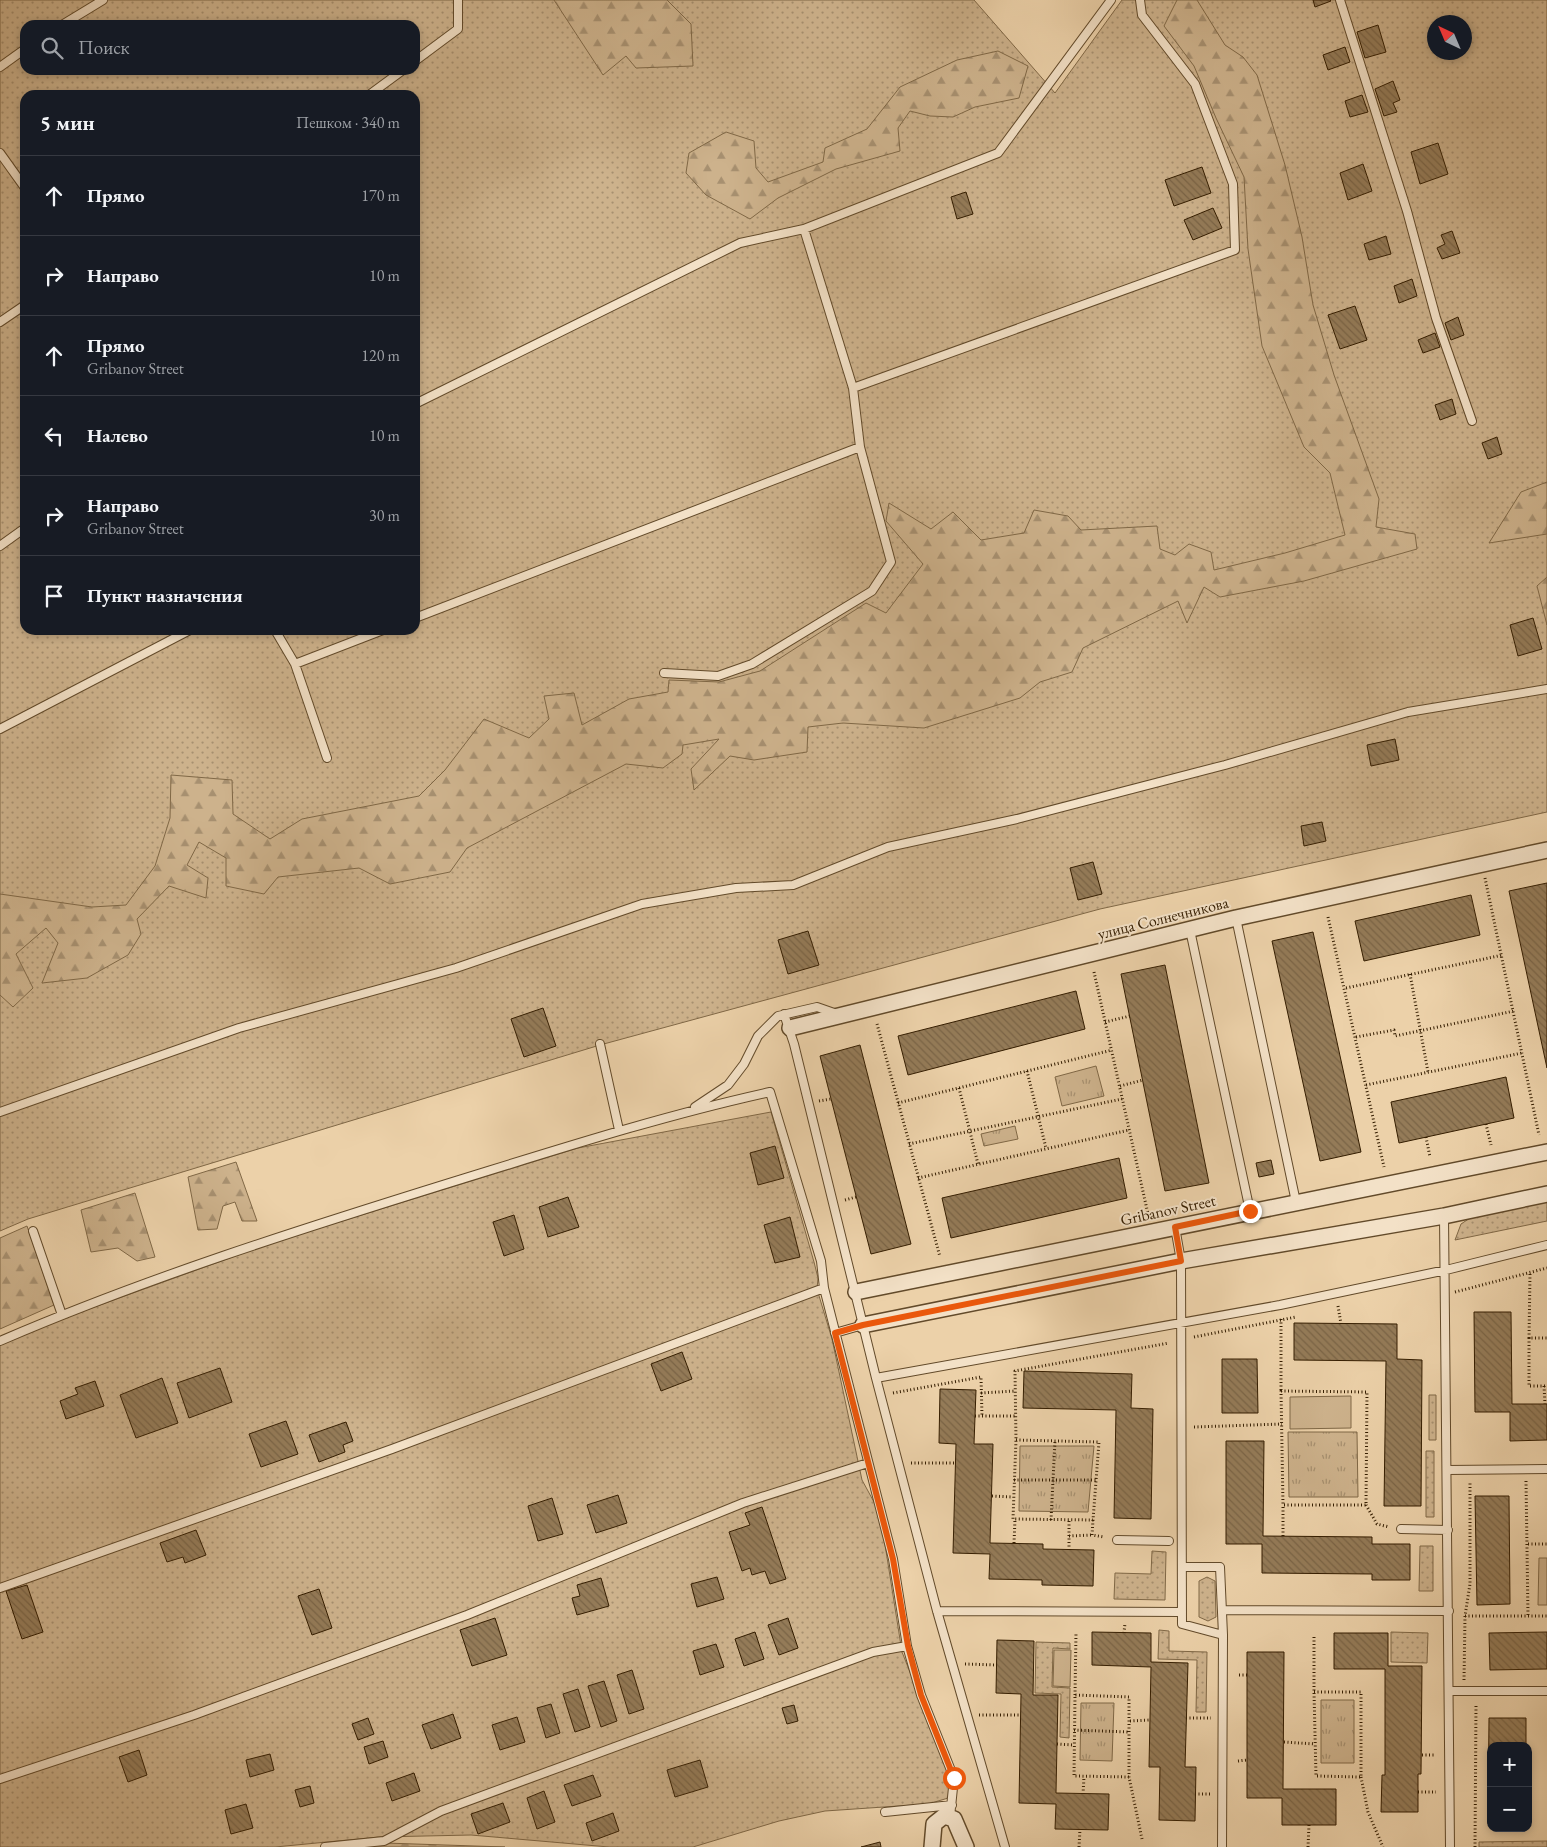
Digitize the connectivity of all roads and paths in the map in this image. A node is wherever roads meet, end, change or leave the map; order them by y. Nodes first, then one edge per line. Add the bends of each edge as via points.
1 (103, 0) edge
2 (458, 0) edge
3 (1111, 0) edge
4 (1140, 0) edge
5 (1340, 0) edge
6 (70, 20) edge
7 (20, 53) edge
8 (420, 57) edge
9 (0, 67) edge
10 (396, 75) edge
11 (376, 90) edge
12 (0, 153) edge
13 (20, 181) edge
14 (804, 229) junction
15 (20, 308) edge
16 (0, 322) edge
17 (854, 388) junction
18 (420, 402) edge
19 (1472, 421) dead end
20 (860, 447) junction
21 (20, 532) edge
22 (0, 546) edge
23 (420, 616) edge
24 (180, 635) edge
25 (279, 635) edge
26 (370, 635) edge
27 (295, 664) junction
28 (664, 673) dead end
29 (1547, 689) edge
30 (0, 729) edge
31 (327, 758) dead end
32 (1547, 850) edge
33 (1482, 864) junction
34 (1328, 916) dead end
35 (1236, 918) junction
36 (1190, 930) junction
37 (1503, 955) junction
38 (1094, 972) dead end
39 (1410, 974) junction
40 (1346, 988) junction
41 (1514, 1011) junction
42 (1130, 1016) dead end
43 (787, 1021) junction
44 (1105, 1022) junction
45 (877, 1024) dead end
46 (1421, 1030) junction
47 (1356, 1037) junction
48 (600, 1044) dead end
49 (1112, 1050) junction
50 (1522, 1053) junction
51 (1028, 1071) junction
52 (1428, 1072) junction
53 (1143, 1080) dead end
54 (1120, 1086) junction
55 (1366, 1086) junction
56 (960, 1088) junction
57 (1122, 1099) junction
58 (898, 1103) junction
59 (692, 1109) junction
60 (0, 1112) edge
61 (1038, 1116) junction
62 (1486, 1124) dead end
63 (619, 1130) junction
64 (1129, 1130) junction
65 (970, 1131) junction
66 (1539, 1135) dead end
67 (1426, 1137) dead end
68 (909, 1144) junction
69 (1491, 1145) dead end
70 (1046, 1148) junction
71 (1547, 1152) edge
72 (1430, 1157) dead end
73 (978, 1164) junction
74 (1384, 1167) dead end
75 (918, 1178) junction
76 (1547, 1194) edge
77 (1296, 1202) junction
78 (1250, 1211) junction
79 (1148, 1214) dead end
80 (1444, 1216) junction
81 (1175, 1227) junction
82 (33, 1232) dead end
83 (1547, 1245) edge
84 (940, 1257) dead end
85 (1181, 1261) junction
86 (1547, 1268) edge
87 (1446, 1270) junction
88 (1530, 1274) junction
89 (824, 1288) junction
90 (856, 1292) junction
91 (1445, 1294) junction
92 (1280, 1305) junction
93 (1338, 1306) dead end
94 (62, 1315) junction
95 (1182, 1323) junction
96 (1341, 1324) dead end
97 (863, 1325) junction
98 (835, 1333) junction
99 (1529, 1338) junction
100 (1547, 1338) edge
101 (0, 1341) edge
102 (1015, 1371) dead end
103 (876, 1378) junction
104 (1546, 1386) edge
105 (1281, 1390) junction
106 (1015, 1391) junction
107 (893, 1393) dead end
108 (981, 1393) junction
109 (1545, 1404) dead end
110 (975, 1416) dead end
111 (982, 1416) junction
112 (1015, 1416) junction
113 (1282, 1424) junction
114 (1181, 1427) junction
115 (1016, 1440) junction
116 (1055, 1441) junction
117 (910, 1463) dead end
118 (955, 1463) dead end
119 (868, 1464) junction
120 (1470, 1469) junction
121 (1547, 1469) edge
122 (1447, 1470) junction
123 (1014, 1480) junction
124 (1053, 1480) junction
125 (1096, 1480) junction
126 (1526, 1480) dead end
127 (992, 1496) dead end
128 (1013, 1497) junction
129 (1284, 1504) junction
130 (1366, 1505) junction
131 (1015, 1519) junction
132 (1051, 1520) junction
133 (1069, 1520) junction
134 (1093, 1520) junction
135 (1469, 1521) junction
136 (1476, 1522) dead end
137 (1401, 1529) joint
138 (1448, 1530) junction
139 (1092, 1535) junction
140 (1069, 1536) junction
141 (1283, 1536) dead end
142 (1117, 1540) joint
143 (1169, 1541) dead end
144 (1014, 1543) dead end
145 (1528, 1544) junction
146 (1547, 1544) edge
147 (1069, 1550) dead end
148 (1182, 1567) junction
149 (1470, 1584) junction
150 (1476, 1585) dead end
151 (0, 1588) edge
152 (1222, 1610) junction
153 (938, 1611) junction
154 (1449, 1611) junction
155 (1182, 1612) junction
156 (1466, 1616) junction
157 (1528, 1616) junction
158 (1547, 1616) edge
159 (1125, 1622) dead end
160 (1076, 1632) dead end
161 (1124, 1633) dead end
162 (1223, 1635) junction
163 (1314, 1637) dead end
164 (908, 1646) junction
165 (963, 1664) dead end
166 (997, 1665) dead end
167 (1239, 1675) dead end
168 (1247, 1675) dead end
169 (1070, 1680) dead end
170 (1075, 1680) junction
171 (1450, 1691) junction
172 (1464, 1691) junction
173 (1547, 1691) edge
174 (1314, 1692) junction
175 (1076, 1695) junction
176 (1476, 1706) dead end
177 (976, 1715) dead end
178 (1021, 1715) dead end
179 (1186, 1718) dead end
180 (1212, 1718) dead end
181 (1150, 1720) dead end
182 (1130, 1721) junction
183 (1074, 1730) junction
184 (1129, 1732) junction
185 (1284, 1742) dead end
186 (1057, 1744) dead end
187 (1315, 1744) junction
188 (1074, 1745) junction
189 (1422, 1755) dead end
190 (1433, 1755) dead end
191 (1247, 1760) dead end
192 (1238, 1761) dead end
193 (1084, 1777) junction
194 (1361, 1777) junction
195 (1129, 1778) junction
196 (0, 1779) edge
197 (1418, 1792) dead end
198 (1436, 1792) dead end
199 (1083, 1794) dead end
200 (1195, 1794) dead end
201 (1211, 1794) dead end
202 (951, 1811) junction
203 (885, 1812) dead end
204 (1309, 1825) dead end
205 (1080, 1829) dead end
206 (1142, 1839) dead end
207 (324, 1847) edge
208 (932, 1847) edge
209 (966, 1847) edge
210 (1005, 1847) edge
211 (1078, 1847) edge
212 (1222, 1847) edge
213 (1308, 1847) edge
214 (1383, 1847) edge
215 (1450, 1847) edge
216 (1476, 1847) edge

1 - 6 lane
2 - 8 lane via 458,30
3 - 14 lane via 998,153
4 - 17 lane via 1142,16 1195,84 1223,157 1233,184 1235,250
5 - 19 lane via 1407,212 1436,318
7 - 9 lane
10 - 11 lane
12 - 13 lane
14 - 17 lane
14 - 18 lane via 740,243
15 - 16 lane
17 - 20 lane
20 - 23 lane
20 - 28 lane via 890,562 872,591 752,664 718,676
21 - 22 lane
24 - 30 lane
25 - 27 lane
26 - 27 lane
27 - 31 lane
29 - 60 lane via 1408,712 1225,765 1026,817 888,847 793,885 736,888 642,904 456,968 240,1028
32 - 33 street, улица Солнечникова
33 - 35 street, улица Солнечникова
33 - 37 path
34 - 40 path
35 - 36 street, улица Солнечникова
35 - 77 lane
36 - 43 street, улица Солнечникова via 841,1015
36 - 78 lane
37 - 39 path
37 - 41 path
38 - 44 path
39 - 40 path
39 - 46 path
40 - 47 path
41 - 46 path
41 - 50 path
42 - 44 path
43 - 59 lane via 778,1016 758,1036 744,1064 728,1085
43 - 90 lane
44 - 49 path
45 - 58 path
46 - 47 path via 1395,1036 1394,1030
46 - 52 path
47 - 55 path
48 - 63 lane
49 - 51 path
49 - 54 path
50 - 52 path
50 - 66 path
51 - 56 path
51 - 61 path
52 - 55 path
53 - 54 path
54 - 57 path
55 - 74 path
56 - 58 path
56 - 65 path
57 - 61 path
57 - 64 path
58 - 68 path
59 - 63 lane
59 - 89 lane via 770,1092 821,1261
61 - 65 path
61 - 70 path
62 - 69 path
63 - 94 lane via 269,1239
64 - 70 path
64 - 79 path
65 - 68 path
65 - 73 path
67 - 72 path
68 - 75 path
70 - 73 path
71 - 77 street, Gribanov Street
73 - 75 path
75 - 84 path
76 - 80 street
77 - 78 street, Gribanov Street
78 - 81 street, Gribanov Street
80 - 85 street
80 - 87 lane
81 - 85 lane
81 - 90 street, Gribanov Street
82 - 94 lane
83 - 87 lane
85 - 95 lane
85 - 97 street
86 - 88 path
87 - 91 lane
87 - 92 lane
88 - 91 path
88 - 99 path
89 - 98 lane
89 - 151 lane via 392,1449
90 - 97 lane
91 - 122 lane
92 - 95 lane
92 - 105 path
93 - 96 path
94 - 101 lane
95 - 103 lane
95 - 114 lane
97 - 98 lane
97 - 103 lane
98 - 119 lane
99 - 100 path
99 - 104 path via 1529,1386
102 - 106 path
103 - 153 lane
104 - 109 path
105 - 113 path
105 - 130 path via 1367,1392
106 - 108 path
106 - 112 path
107 - 108 path via 981,1377
108 - 111 path
110 - 111 path
111 - 112 path
112 - 115 path
113 - 114 path
113 - 129 path
114 - 148 lane
115 - 116 path
115 - 123 path
116 - 124 path
116 - 125 path via 1099,1442
117 - 118 path
119 - 164 lane via 893,1559
119 - 196 lane via 743,1503 467,1615 194,1715
120 - 121 lane
120 - 122 lane
120 - 135 path
122 - 138 lane
123 - 124 path
123 - 128 path
124 - 125 path
124 - 132 path
125 - 134 path
126 - 145 path
127 - 128 path
128 - 131 path
129 - 130 path
129 - 141 path
130 - 137 path via 1377,1524
131 - 132 path
131 - 144 path
132 - 133 path
133 - 134 path
133 - 140 path
134 - 139 path
135 - 136 path
135 - 149 path
137 - 138 lane
138 - 154 lane
139 - 140 path
139 - 142 path
140 - 147 path
142 - 143 lane
145 - 146 path
145 - 157 path
148 - 152 lane via 1220,1566
148 - 155 lane
149 - 150 path
149 - 156 path
152 - 154 lane
152 - 162 lane
153 - 155 lane
153 - 210 lane
154 - 171 lane
155 - 162 lane via 1182,1624
156 - 157 path
156 - 172 path
157 - 158 path
159 - 161 path
160 - 170 path
162 - 212 lane
163 - 174 path
164 - 202 lane via 921,1695 954,1778
164 - 207 lane via 873,1652 441,1811 384,1841
165 - 166 path
167 - 168 path
169 - 170 path
170 - 175 path
171 - 172 lane
171 - 215 lane
172 - 173 lane
174 - 187 path
174 - 194 path via 1361,1692
175 - 182 path via 1129,1697
175 - 183 path
176 - 216 path
177 - 178 path
179 - 180 path
181 - 182 path
182 - 184 path
183 - 184 path
183 - 188 path
184 - 195 path
185 - 187 path
186 - 188 path
187 - 194 path via 1316,1776
188 - 193 path via 1074,1776
189 - 190 path
191 - 192 path
193 - 195 path
193 - 199 path
194 - 214 path via 1368,1812
195 - 206 path
197 - 198 path
200 - 201 path
202 - 203 lane
202 - 208 street via 934,1824
202 - 209 street
204 - 213 path
205 - 211 path

